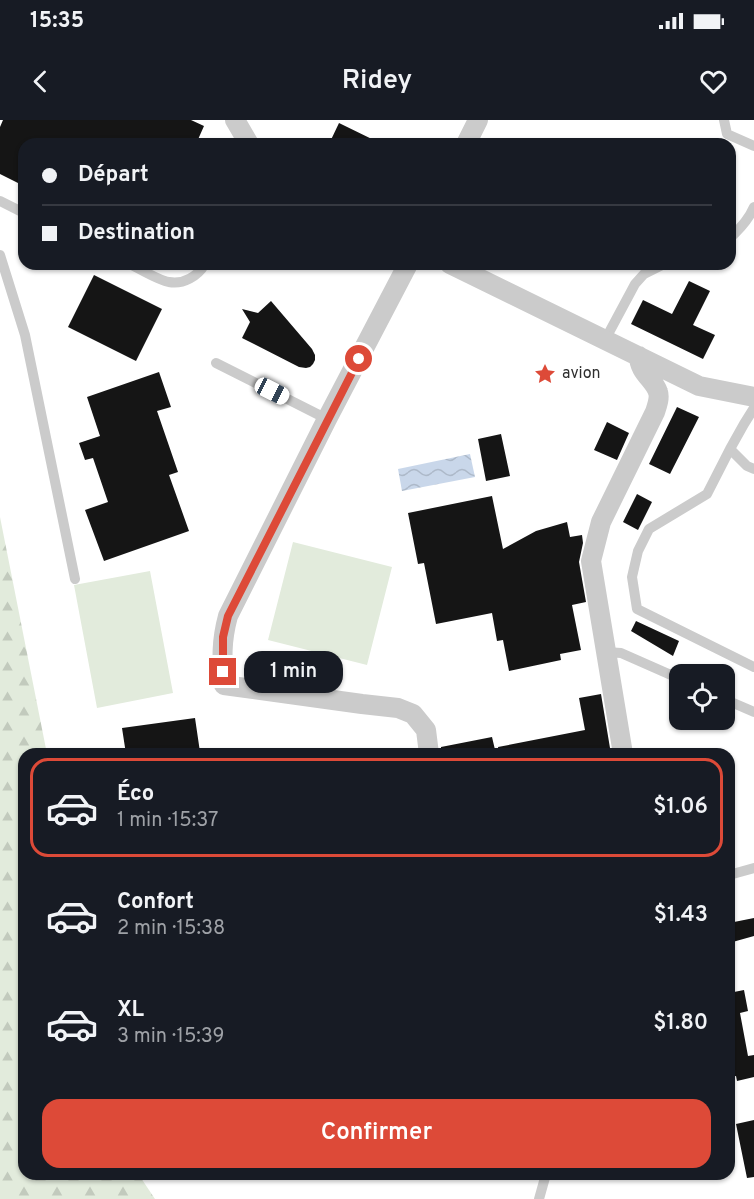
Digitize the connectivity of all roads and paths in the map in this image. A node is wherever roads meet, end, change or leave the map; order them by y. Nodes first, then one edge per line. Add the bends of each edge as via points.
1 (235, 120) edge
2 (478, 120) edge
3 (724, 120) edge
4 (246, 138) edge
5 (472, 138) edge
6 (754, 146) edge
7 (0, 201) edge
8 (754, 207) edge
9 (18, 210) edge
10 (736, 233) edge
11 (0, 255) edge
12 (143, 270) edge
13 (202, 270) edge
14 (405, 270) edge
15 (462, 270) edge
16 (652, 270) edge
17 (605, 340) junction
18 (639, 357) junction
19 (216, 363) dead end
20 (754, 397) edge
21 (754, 408) edge
22 (327, 419) junction
23 (730, 449) junction
24 (754, 469) edge
25 (75, 579) dead end
26 (606, 652) junction
27 (754, 667) edge
28 (669, 674) edge
29 (735, 704) edge
30 (754, 712) edge
31 (428, 748) edge
32 (622, 748) edge
33 (754, 868) edge
34 (735, 873) edge
35 (544, 1180) edge
36 (539, 1199) edge

1 - 4 street
2 - 5 street
3 - 6 lane via 727,134
7 - 9 lane
8 - 10 lane
11 - 25 lane via 25,335
12 - 13 lane via 168,282 185,281
14 - 22 street
15 - 17 street
16 - 17 lane via 635,284
17 - 18 street
18 - 20 street via 699,386
18 - 26 street via 659,394 657,404 601,522 591,561
19 - 22 lane
21 - 23 lane
22 - 31 street via 228,616 223,637 224,685 398,708 413,714 426,730
23 - 24 lane
23 - 27 lane via 707,494 649,529 638,551 632,577 637,609
26 - 28 lane via 621,653
26 - 32 street
29 - 30 lane
33 - 34 lane
35 - 36 lane

